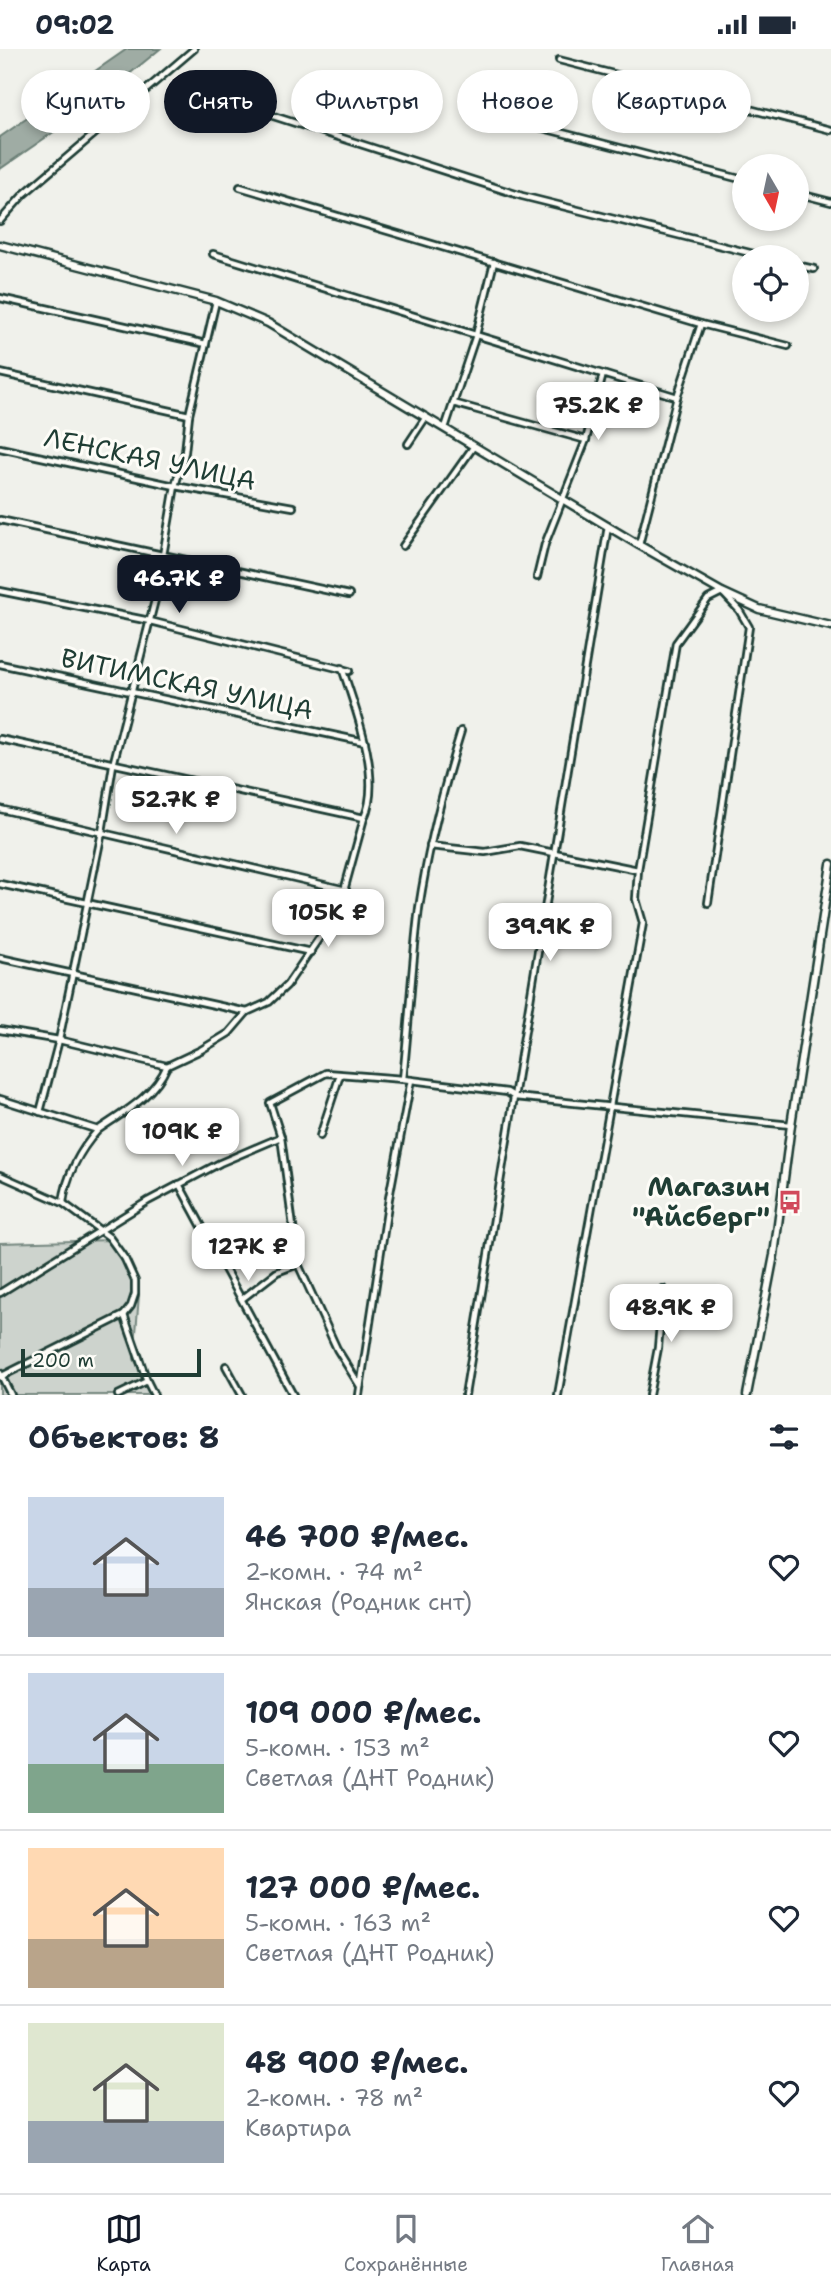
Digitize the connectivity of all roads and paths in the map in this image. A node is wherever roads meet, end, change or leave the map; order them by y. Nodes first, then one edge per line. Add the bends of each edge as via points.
1 (194, 49) edge
2 (559, 60) dead end
3 (277, 117) edge
4 (831, 130) edge
5 (562, 133) edge
6 (732, 177) edge
7 (240, 187) dead end
8 (809, 196) edge
9 (831, 202) edge
10 (0, 221) edge
11 (0, 245) edge
12 (732, 248) edge
13 (212, 254) dead end
14 (494, 263) junction
15 (809, 268) edge
16 (814, 269) dead end
17 (0, 298) edge
18 (216, 301) junction
19 (701, 324) junction
20 (476, 335) junction
21 (206, 344) junction
22 (788, 347) dead end
23 (0, 373) edge
24 (603, 374) junction
25 (677, 397) junction
26 (453, 403) junction
27 (189, 415) junction
28 (426, 417) junction
29 (445, 428) junction
30 (586, 440) junction
31 (408, 444) dead end
32 (474, 445) junction
33 (0, 447) edge
34 (175, 486) junction
35 (562, 499) junction
36 (293, 507) dead end
37 (0, 520) edge
38 (608, 526) junction
39 (639, 545) junction
40 (403, 546) dead end
41 (163, 555) junction
42 (537, 577) dead end
43 (0, 591) edge
44 (722, 592) junction
45 (349, 595) dead end
46 (150, 621) junction
47 (831, 626) edge
48 (0, 664) edge
49 (342, 668) junction
50 (349, 671) dead end
51 (130, 691) junction
52 (461, 731) dead end
53 (0, 739) edge
54 (365, 742) junction
55 (113, 765) junction
56 (0, 809) edge
57 (364, 818) junction
58 (102, 832) junction
59 (430, 846) junction
60 (555, 853) junction
61 (831, 864) edge
62 (638, 870) junction
63 (0, 884) edge
64 (345, 890) junction
65 (708, 902) dead end
66 (87, 903) junction
67 (311, 952) junction
68 (0, 958) edge
69 (72, 973) junction
70 (247, 1012) junction
71 (0, 1030) edge
72 (59, 1040) junction
73 (167, 1066) junction
74 (340, 1075) junction
75 (403, 1079) junction
76 (411, 1080) junction
77 (515, 1097) junction
78 (0, 1099) edge
79 (608, 1108) junction
80 (40, 1112) junction
81 (791, 1125) junction
82 (98, 1130) junction
83 (281, 1136) junction
84 (320, 1136) dead end
85 (0, 1175) edge
86 (179, 1184) junction
87 (63, 1203) junction
88 (100, 1232) junction
89 (298, 1264) junction
90 (663, 1289) dead end
91 (0, 1293) edge
92 (242, 1299) junction
93 (124, 1315) junction
94 (226, 1366) dead end
95 (1, 1375) edge
96 (147, 1381) junction
97 (360, 1386) junction
98 (11, 1395) edge
99 (118, 1395) edge
100 (154, 1395) edge
101 (242, 1395) edge
102 (293, 1395) edge
103 (359, 1395) edge
104 (465, 1395) edge
105 (558, 1395) edge
106 (649, 1395) edge
107 (747, 1395) edge

1 - 10 street via 24,194
2 - 4 street
3 - 12 street via 522,196
5 - 6 street
7 - 14 street
8 - 9 street
11 - 18 street
13 - 20 street
14 - 19 street
14 - 20 street
15 - 16 street
17 - 21 street
18 - 21 street
18 - 28 street via 268,323
19 - 22 street
19 - 25 street
20 - 24 street
20 - 26 street
21 - 27 street
23 - 27 street
24 - 25 street
24 - 30 street
25 - 39 street
26 - 29 street
26 - 30 street
27 - 34 street
28 - 29 street
28 - 31 street
29 - 32 street
30 - 35 street
32 - 35 street
32 - 40 street
33 - 34 street, ЛЕНСКАЯ УЛИЦА
34 - 36 street, ЛЕНСКАЯ УЛИЦА
34 - 41 street
35 - 38 street
35 - 42 street
37 - 41 street
38 - 39 street
38 - 60 street
39 - 44 street
41 - 45 street
41 - 46 street
43 - 46 street
44 - 47 street via 759,609
44 - 62 street via 708,599 676,643
44 - 65 street via 749,627
46 - 49 street
46 - 51 street
48 - 51 street, ВИТИМСКАЯ УЛИЦА
49 - 50 street
49 - 54 street
51 - 54 street, ВИТИМСКАЯ УЛИЦА
51 - 55 street
52 - 59 street
53 - 55 street
54 - 57 street via 371,805
55 - 57 street
55 - 58 street
56 - 58 street
57 - 64 street
58 - 64 street
58 - 66 street
59 - 60 street via 485,852 520,846
59 - 75 street via 419,909
60 - 62 street
60 - 77 street
61 - 81 street
62 - 79 street via 636,898 643,923
63 - 66 street
64 - 67 street via 339,909
66 - 67 street
66 - 69 street
67 - 70 street via 278,994
68 - 69 street
69 - 70 street
69 - 72 street
70 - 73 street via 229,1033
71 - 72 street
72 - 73 street
72 - 80 street
73 - 82 street via 146,1097
74 - 75 street
74 - 83 street via 326,1073 270,1103
74 - 84 street
75 - 76 street
76 - 77 street via 507,1092
76 - 97 street
77 - 79 street
77 - 104 street
78 - 80 street
79 - 81 street
79 - 105 street
80 - 82 street
81 - 107 street via 774,1255
82 - 87 street via 83,1146
83 - 86 street
83 - 89 street
85 - 87 street
86 - 88 street
86 - 92 street
87 - 88 street
88 - 91 street
88 - 93 street via 125,1259 135,1281 135,1294
89 - 92 street via 277,1272
89 - 97 street via 337,1349
90 - 106 street
92 - 102 street
93 - 95 street
93 - 96 street
94 - 101 street
95 - 98 street
96 - 99 street
96 - 100 street
97 - 103 street

